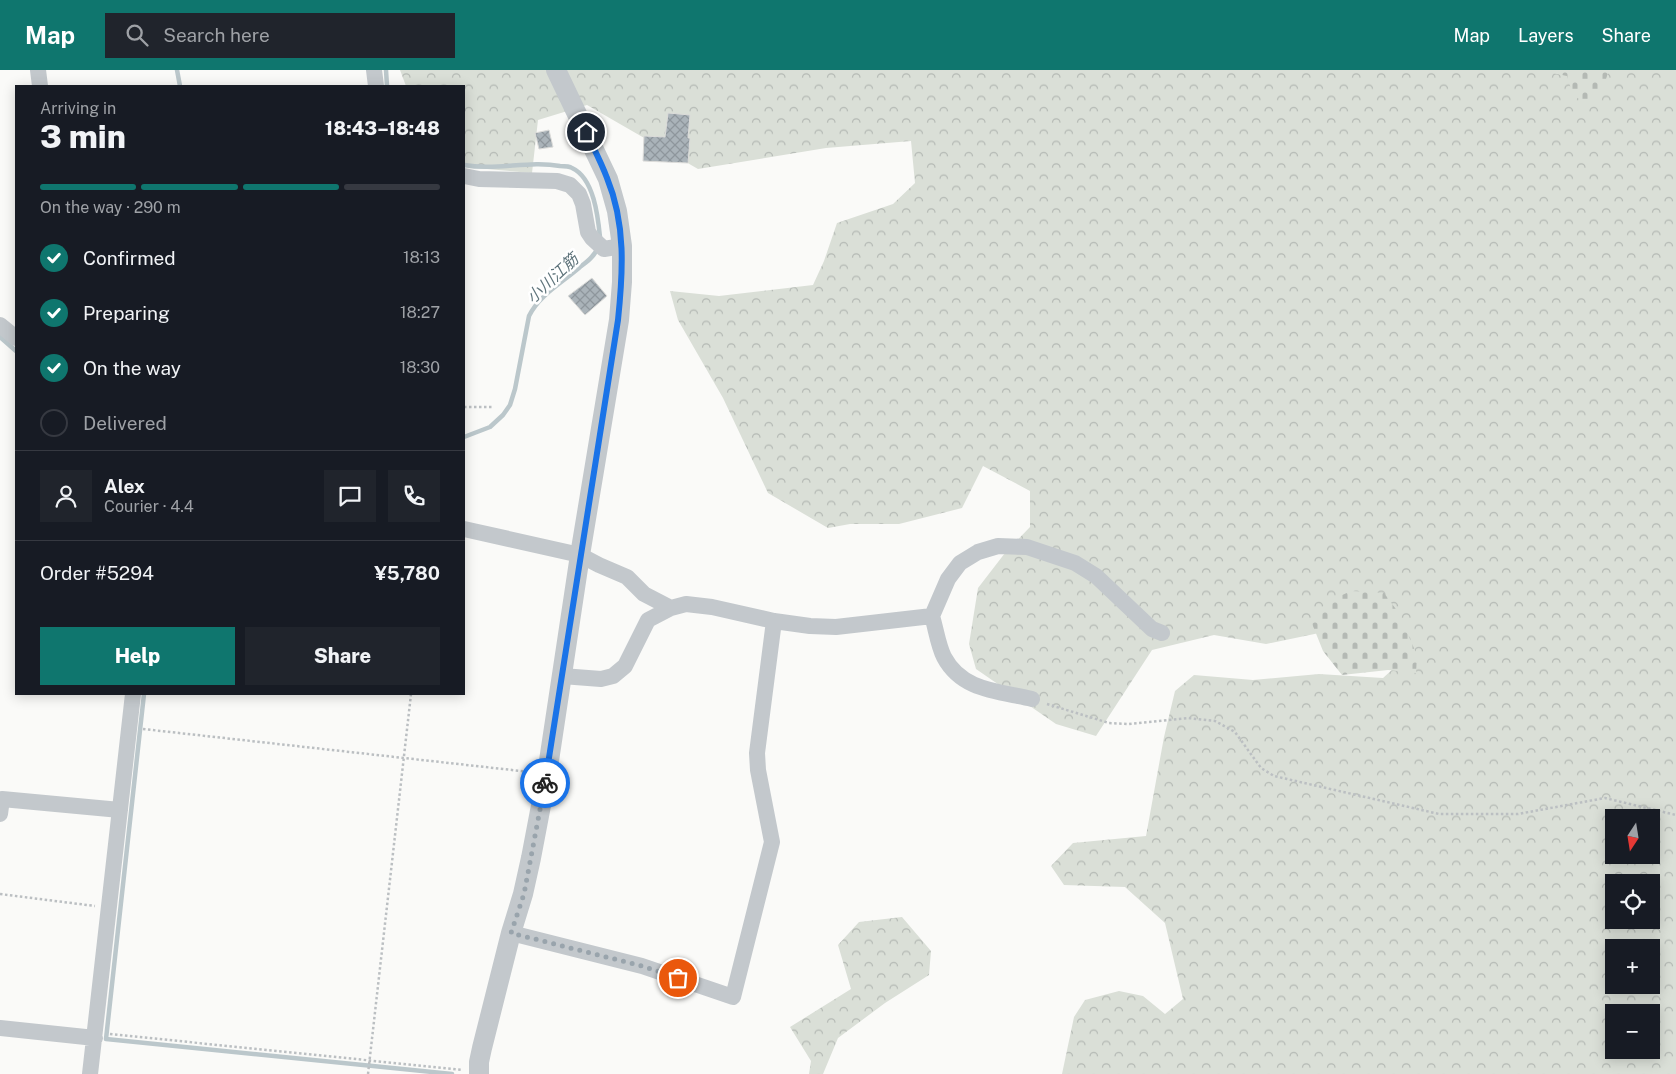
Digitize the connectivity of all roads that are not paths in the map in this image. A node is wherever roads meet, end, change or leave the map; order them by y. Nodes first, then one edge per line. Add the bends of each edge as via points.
1 (38, 70) edge
2 (374, 70) edge
3 (556, 70) edge
4 (40, 85) edge
5 (376, 85) edge
6 (465, 176) edge
7 (606, 244) junction
8 (0, 325) edge
9 (15, 337) edge
10 (465, 528) edge
11 (580, 555) junction
12 (671, 608) junction
13 (932, 616) junction
14 (774, 621) junction
15 (1162, 633) dead end
16 (562, 676) junction
17 (133, 695) edge
18 (1032, 699) road end
19 (120, 810) junction
20 (0, 814) edge
21 (511, 933) junction
22 (0, 1028) edge
23 (94, 1038) junction
24 (479, 1073) edge
25 (90, 1074) edge

1 - 4 street
2 - 5 street
3 - 7 street via 608,179 617,211
6 - 7 street via 557,181 570,186 580,194 588,232
7 - 11 street via 622,282
8 - 9 street
10 - 11 street
11 - 12 street via 627,577 644,594
11 - 16 street
12 - 14 street via 686,604 712,607
12 - 16 street via 648,620 625,666 613,676 601,679
13 - 14 street via 836,627
13 - 15 street via 948,579 960,563 978,552 998,546 1027,546 1075,562 1096,576 1152,629
13 - 18 street via 944,656 956,675 975,686
14 - 21 street via 757,754 772,842 733,997 642,966
16 - 21 street via 524,894
17 - 19 street
19 - 20 street via 2,798
19 - 23 street
21 - 24 street via 482,1048
22 - 23 street
23 - 25 street

